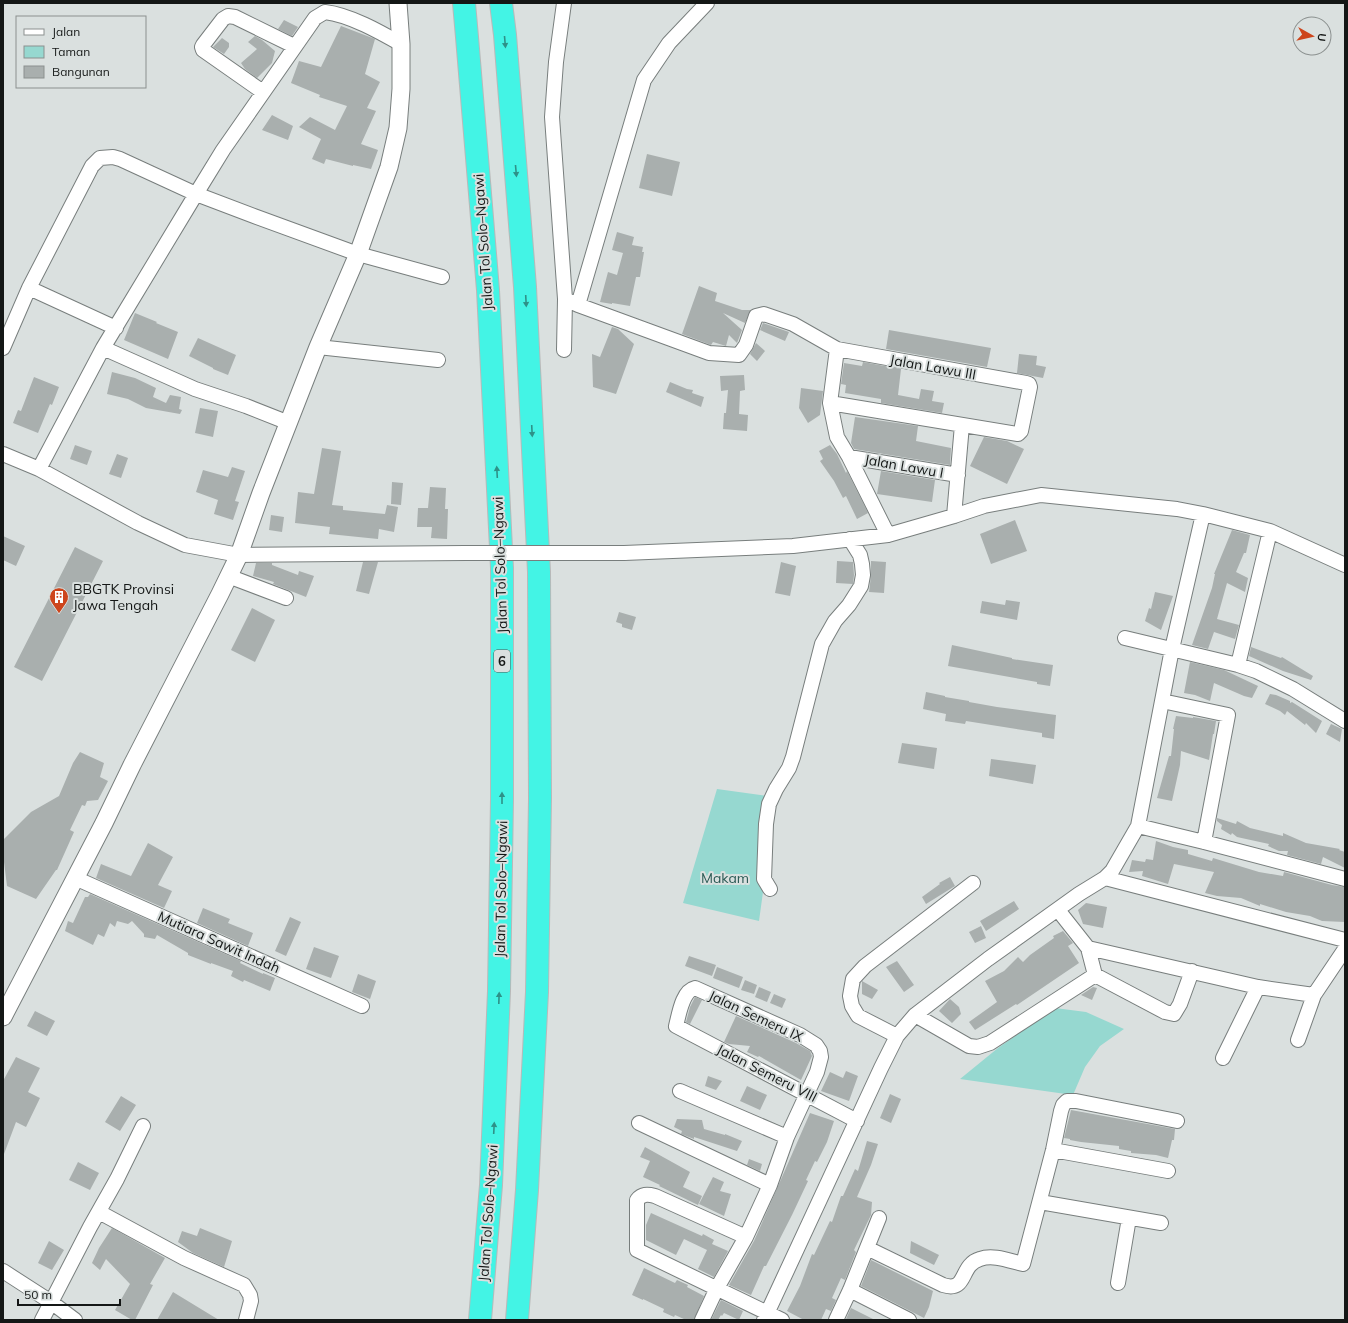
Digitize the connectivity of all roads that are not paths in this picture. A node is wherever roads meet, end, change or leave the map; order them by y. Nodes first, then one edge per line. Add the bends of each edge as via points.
1 (398, 3) edge
2 (464, 3) edge
3 (501, 3) edge
4 (564, 3) edge
5 (707, 3) edge
6 (401, 44) junction
7 (294, 46) junction
8 (263, 92) junction
9 (196, 194) junction
10 (358, 254) junction
11 (442, 276) dead end
12 (29, 288) junction
13 (571, 302) junction
14 (116, 328) junction
15 (318, 346) junction
16 (3, 348) edge
17 (103, 348) junction
18 (837, 349) junction
19 (564, 350) dead end
20 (438, 360) dead end
21 (830, 403) junction
22 (289, 423) junction
23 (962, 425) junction
24 (3, 454) edge
25 (849, 456) junction
26 (38, 469) junction
27 (958, 475) junction
28 (1203, 514) junction
29 (954, 516) junction
30 (1270, 531) junction
31 (888, 535) junction
32 (850, 539) junction
33 (239, 555) junction
34 (1345, 565) edge
35 (228, 576) junction
36 (286, 598) dead end
37 (1124, 638) dead end
38 (1172, 649) junction
39 (1238, 665) junction
40 (1162, 701) junction
41 (1345, 721) edge
42 (1138, 826) junction
43 (1204, 842) junction
44 (75, 878) junction
45 (1105, 878) junction
46 (1345, 879) edge
47 (973, 883) dead end
48 (770, 889) dead end
49 (1058, 910) junction
50 (1345, 940) edge
51 (1088, 948) junction
52 (1343, 955) edge
53 (1192, 971) junction
54 (1095, 975) junction
55 (1258, 986) junction
56 (702, 991) joint
57 (1314, 996) junction
58 (362, 1006) dead end
59 (915, 1015) junction
60 (3, 1017) edge
61 (1298, 1040) dead end
62 (894, 1042) junction
63 (1223, 1058) dead end
64 (680, 1091) dead end
65 (807, 1094) junction
66 (857, 1120) junction
67 (1177, 1121) dead end
68 (639, 1123) dead end
69 (142, 1126) dead end
70 (787, 1137) junction
71 (1053, 1150) junction
72 (1168, 1171) dead end
73 (770, 1185) junction
74 (1040, 1202) junction
75 (99, 1212) junction
76 (879, 1218) dead end
77 (1129, 1218) junction
78 (1161, 1223) dead end
79 (746, 1237) junction
80 (868, 1248) junction
81 (3, 1271) edge
82 (1118, 1283) dead end
83 (717, 1288) junction
84 (850, 1290) junction
85 (51, 1302) junction
86 (765, 1316) edge
87 (42, 1320) edge
88 (75, 1320) edge
89 (246, 1320) edge
90 (480, 1320) edge
91 (517, 1320) edge
92 (702, 1320) edge
93 (782, 1320) edge
94 (836, 1320) edge
95 (909, 1320) edge

1 - 6 street
90 -> 2 highway, Jalan Tol Solo–Ngawi / 6 via 491,1185 500,991 502,568 488,290
3 -> 91 highway via 525,287 539,580 540,798 536,992 527,1190
4 - 13 street via 552,117
5 - 13 street via 669,43 644,80
6 - 7 street via 371,28 340,15 325,12 315,18
6 - 10 street via 398,128 389,167
7 - 8 street
7 - 8 street via 228,16 203,45 203,50
8 - 9 street
9 - 10 street
9 - 12 street via 120,159 100,158 92,166
9 - 14 street
10 - 11 street
10 - 15 street
12 - 14 street
12 - 16 street
13 - 18 street, Jalan Lawu III via 709,353 739,355 746,345 756,316 764,314 793,324
13 - 19 street
14 - 17 street
15 - 20 street
15 - 22 street
17 - 22 street via 195,389
17 - 26 street
18 - 21 street
18 - 23 street, Jalan Lawu III via 1029,384 1020,433
21 - 23 street
21 - 25 street via 837,437
22 - 33 street
23 - 27 street
24 - 26 street
25 - 27 street, Jalan Lawu I
25 - 31 street
26 - 33 street via 186,545
27 - 29 street
28 - 29 street via 1177,508 1041,495 984,506
28 - 30 street
28 - 38 street
29 - 31 street
30 - 34 street
30 - 39 street
31 - 32 street
32 - 33 street, bridge via 793,546 624,553
32 - 48 street via 860,555 863,575 861,586 835,621 822,644 794,757 769,804 763,868 764,879
33 - 35 street
35 - 36 street
35 - 44 street
37 - 38 street
38 - 39 street
38 - 40 street
39 - 41 street via 1293,689
40 - 42 street
40 - 43 street via 1228,715
42 - 43 street
42 - 45 street via 1112,872
43 - 46 street
44 - 58 street, Mutiara Sawit Indah
44 - 60 street
45 - 49 street
45 - 50 street
47 - 62 street via 865,966 853,979 850,996 858,1016
49 - 51 street
49 - 59 street
51 - 53 street
51 - 54 street
52 - 57 street
53 - 54 street via 1174,1014 1165,1012
53 - 55 street
54 - 59 street via 990,1043 978,1047 969,1046
55 - 57 street
55 - 63 street
56 - 65 street, Jalan Semeru IX via 782,1026 816,1045 821,1057
56 - 65 street, Jalan Semeru VIII via 695,988 688,993 676,1026
57 - 61 street
59 - 62 street
62 - 66 street
64 - 70 street
65 - 66 street, Jalan Semeru VIII
65 - 70 street
66 - 86 street
67 - 71 street via 1067,1101 1061,1111
68 - 73 street
69 - 75 street
70 - 73 street
71 - 72 street
71 - 74 street
73 - 79 street
74 - 77 street
74 - 80 street via 1023,1264 993,1258 978,1259 969,1266 958,1285 951,1287
75 - 85 street
75 - 89 street via 184,1258 244,1285 251,1301
76 - 80 street
77 - 78 street
77 - 82 street
79 - 83 street
79 - 83 street via 655,1196 646,1194 637,1200 637,1250
80 - 84 street
81 - 85 street
83 - 86 street
83 - 92 street
84 - 94 street
84 - 95 street
85 - 87 street
85 - 88 street
86 - 93 street

